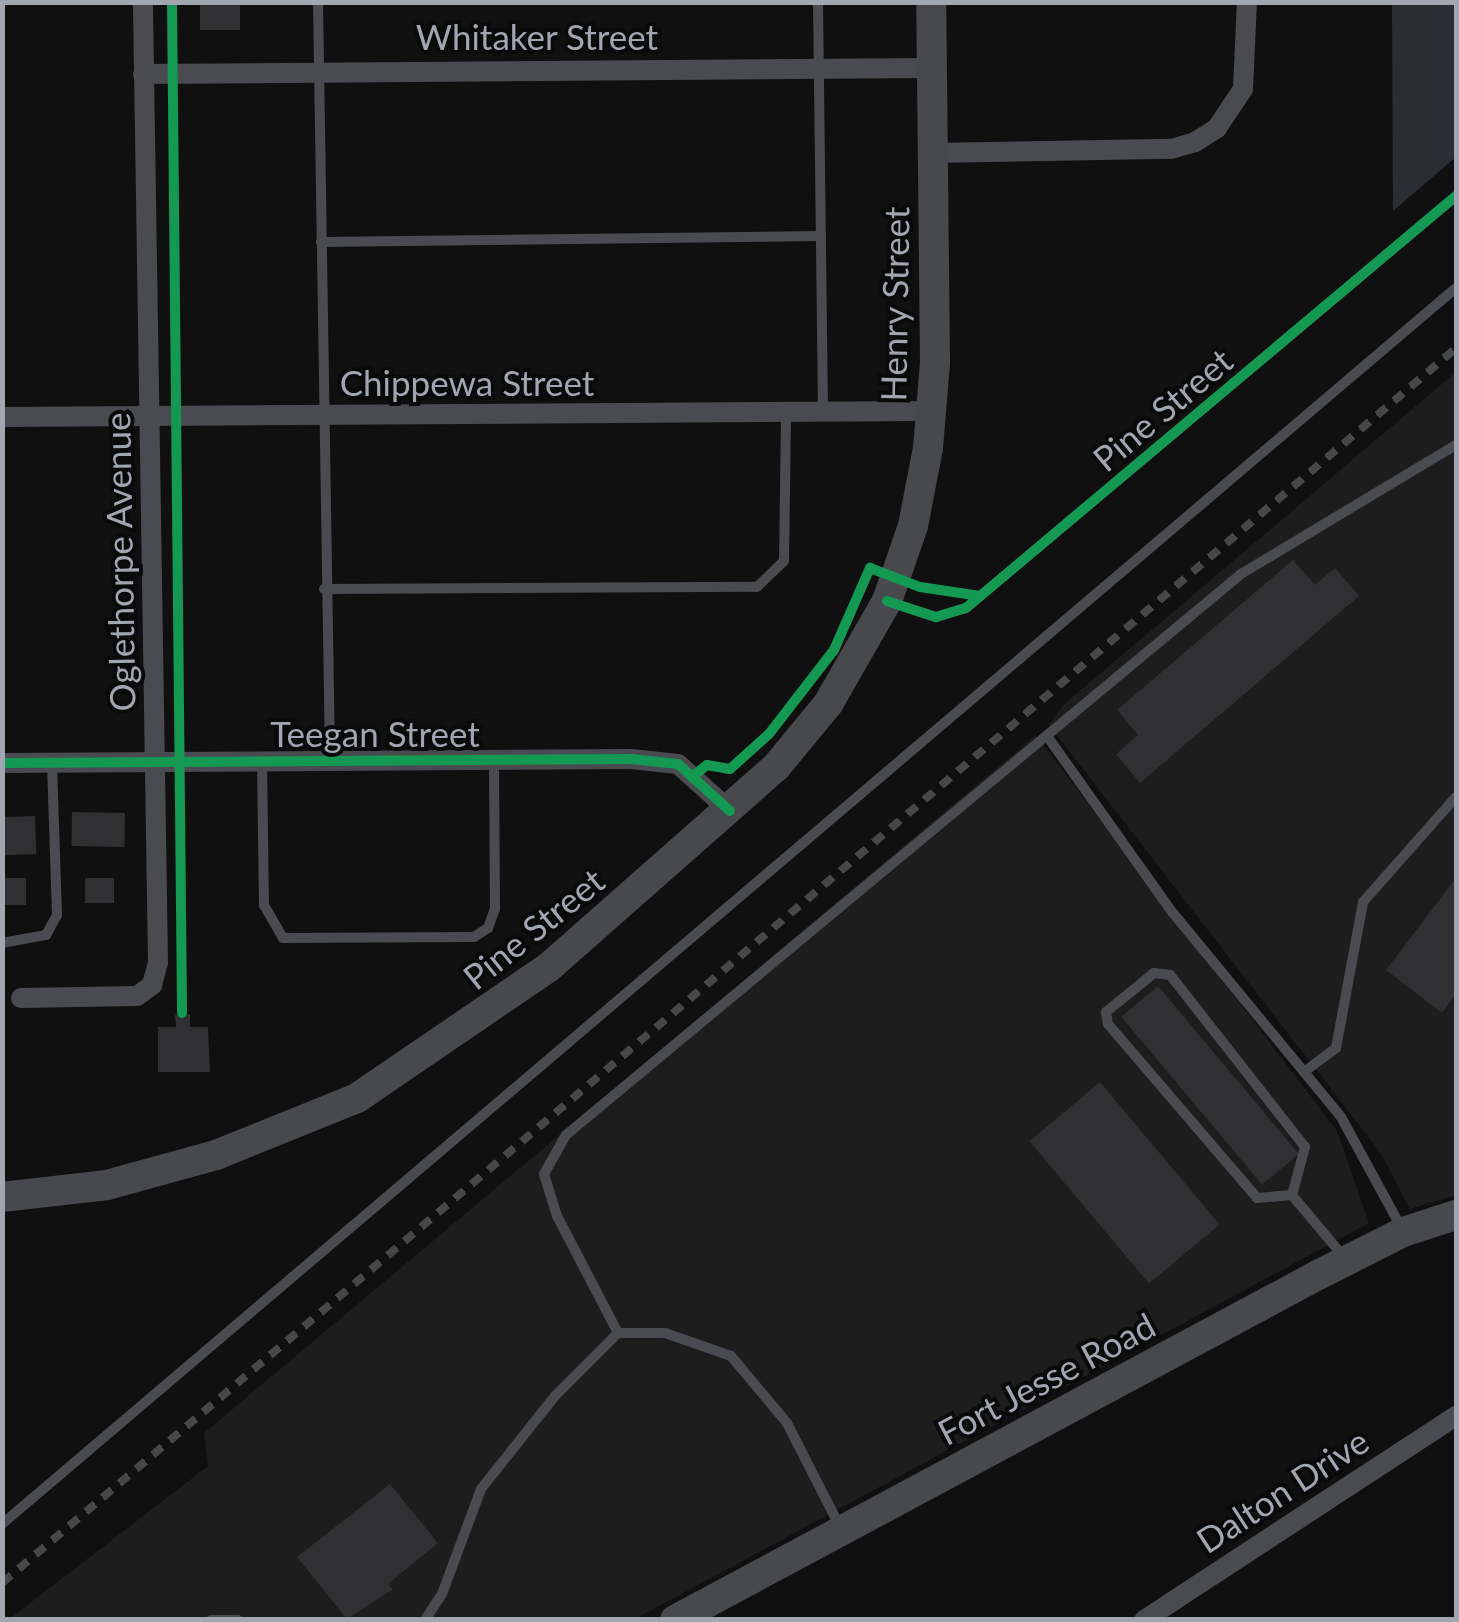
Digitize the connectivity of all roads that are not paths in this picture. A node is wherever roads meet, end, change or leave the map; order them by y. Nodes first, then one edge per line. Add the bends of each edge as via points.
1 (143, 2) edge
2 (318, 2) edge
3 (818, 2) edge
4 (931, 2) edge
5 (1247, 2) edge
6 (819, 67) junction
7 (932, 68) junction
8 (319, 70) junction
9 (143, 74) junction
10 (933, 153) junction
11 (1456, 196) edge
12 (821, 236) junction
13 (321, 242) junction
14 (1456, 288) edge
15 (823, 410) junction
16 (931, 411) junction
17 (786, 413) junction
18 (320, 415) junction
19 (2, 417) edge
20 (150, 417) junction
21 (1456, 445) edge
22 (324, 590) junction
23 (887, 602) junction
24 (1047, 736) junction
25 (494, 760) junction
26 (154, 761) junction
27 (262, 761) junction
28 (330, 761) junction
29 (2, 763) edge
30 (52, 764) junction
31 (1456, 796) edge
32 (730, 811) junction
33 (2, 943) edge
34 (21, 998) dead end
35 (1304, 1072) junction
36 (1292, 1196) junction
37 (2, 1197) edge
38 (1456, 1215) edge
39 (1403, 1232) junction
40 (1347, 1261) junction
41 (618, 1333) junction
42 (1456, 1416) edge
43 (2, 1524) edge
44 (842, 1530) junction
45 (211, 1620) edge
46 (238, 1620) edge
47 (425, 1620) edge
48 (675, 1620) edge
49 (1144, 1620) edge

1 - 9 street, Oglethorpe Avenue
2 - 8 lane
3 - 6 lane
4 - 7 street, Henry Street
5 - 10 street via 1243,89 1217,128 1195,142 1171,150
6 - 7 street, Whitaker Street
6 - 8 street, Whitaker Street
6 - 12 lane
7 - 10 street, Henry Street
8 - 9 street, Whitaker Street
8 - 13 lane
9 - 20 street, Oglethorpe Avenue
10 - 16 street, Henry Street
11 - 23 lane, Pine Street via 966,608 936,617
12 - 13 lane
12 - 15 lane
13 - 18 lane
14 - 43 lane
15 - 16 street, Chippewa Street
15 - 17 street, Chippewa Street
16 - 23 street, Henry Street via 913,526
17 - 18 street, Chippewa Street
17 - 22 lane via 784,560 757,587
18 - 20 street, Chippewa Street
18 - 22 lane
19 - 20 street, Chippewa Street
20 - 26 street, Oglethorpe Avenue
21 - 24 lane via 1241,574
22 - 28 lane
23 - 32 street, Pine Street via 828,704
24 - 35 lane via 1173,913
24 - 41 lane via 566,1135 544,1174 557,1216
25 - 27 lane via 495,910 488,928 455,937 282,938 264,905
25 - 28 street, Teegan Street
25 - 32 street, Teegan Street via 678,764
26 - 27 street, Teegan Street
26 - 30 street, Teegan Street
26 - 34 street, Oglethorpe Avenue via 158,962 152,985 131,996
27 - 28 street, Teegan Street
29 - 30 street, Teegan Street
30 - 33 lane via 57,915 46,936
31 - 35 lane via 1363,902 1336,1048
32 - 37 street, Pine Street via 488,1015 357,1098 216,1155 106,1185
35 - 39 lane via 1341,1116
36 - 36 lane via 1257,1198 1108,1024 1106,1012 1154,973 1170,976 1304,1147
36 - 40 lane
38 - 39 street, Fort Jesse Road
39 - 40 street, Fort Jesse Road
40 - 44 street, Fort Jesse Road
41 - 44 lane via 665,1332 730,1356 787,1422
41 - 47 lane via 556,1396 481,1489 442,1594
42 - 49 street, Dalton Drive
44 - 48 street, Fort Jesse Road
45 - 46 lane

